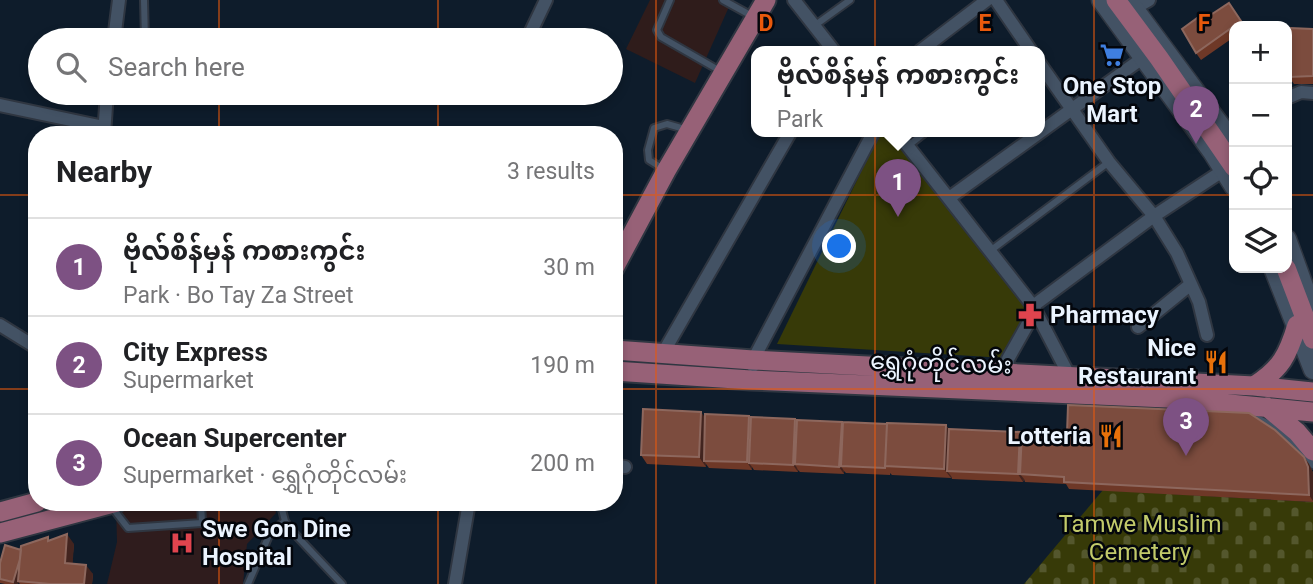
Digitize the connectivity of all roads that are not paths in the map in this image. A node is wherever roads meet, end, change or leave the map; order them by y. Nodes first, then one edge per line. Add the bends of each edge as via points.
1 (119, 0) edge
2 (144, 0) edge
3 (546, 0) edge
4 (670, 0) edge
5 (723, 0) edge
6 (766, 0) edge
7 (794, 0) edge
8 (850, 0) edge
9 (987, 0) edge
10 (996, 0) edge
11 (1101, 0) edge
12 (1116, 0) edge
13 (1137, 3) edge
14 (756, 18) junction
15 (814, 26) junction
16 (116, 28) edge
17 (145, 28) edge
18 (533, 28) edge
19 (830, 46) edge
20 (927, 46) edge
21 (1028, 46) edge
22 (1144, 57) junction
23 (1045, 71) edge
24 (723, 73) junction
25 (1313, 93) edge
26 (1292, 95) edge
27 (0, 105) edge
28 (106, 105) edge
29 (1072, 110) junction
30 (84, 126) edge
31 (104, 126) edge
32 (1045, 129) edge
33 (690, 130) junction
34 (1229, 131) edge
35 (788, 137) edge
36 (871, 137) edge
37 (901, 137) edge
38 (919, 137) edge
39 (1034, 137) edge
40 (908, 146) junction
41 (1109, 162) junction
42 (1229, 169) edge
43 (666, 172) junction
44 (949, 198) junction
45 (1154, 216) junction
46 (623, 251) edge
47 (990, 251) junction
48 (1292, 253) edge
49 (1275, 273) edge
50 (1288, 273) edge
51 (1191, 284) junction
52 (1034, 308) junction
53 (1313, 311) edge
54 (0, 325) edge
55 (1297, 325) junction
56 (1138, 327) dead end
57 (1207, 335) dead end
58 (1313, 339) edge
59 (28, 342) edge
60 (623, 351) edge
61 (663, 353) junction
62 (752, 370) junction
63 (1313, 370) edge
64 (623, 371) edge
65 (1006, 382) junction
66 (1254, 386) junction
67 (1072, 391) junction
68 (1313, 392) edge
69 (1266, 407) junction
70 (1313, 412) edge
71 (1240, 417) edge
72 (1313, 451) edge
73 (1313, 465) edge
74 (28, 504) edge
75 (83, 511) edge
76 (118, 511) edge
77 (201, 511) edge
78 (283, 511) edge
79 (468, 511) edge
80 (0, 512) edge
81 (285, 521) junction
82 (0, 533) edge
83 (248, 584) edge
84 (342, 584) edge
85 (455, 584) edge

1 - 16 street
2 - 17 lane
3 - 18 street
4 - 24 lane via 657,30 661,37
5 - 14 lane
6 - 14 main road
7 - 15 street
8 - 15 lane
9 - 20 street
10 - 21 street
11 - 22 main road
12 - 42 main road via 1159,58
13 - 34 main road
14 - 24 main road
15 - 19 street
22 - 29 street
22 - 42 main road
23 - 29 street
24 - 33 main road
25 - 26 street
27 - 30 street
28 - 31 street
29 - 32 street
29 - 41 street
33 - 43 main road
33 - 43 lane via 667,124 654,128 649,160
35 - 61 street
36 - 62 street
37 - 40 street
38 - 40 lane
39 - 44 street
40 - 44 street
41 - 45 street
41 - 47 lane
42 - 45 street
43 - 46 main road
44 - 47 street
45 - 51 street
45 - 52 street
47 - 52 street
48 - 53 main road
49 - 55 main road
50 - 58 main road
51 - 56 street
51 - 57 street
52 - 65 street via 1008,359
52 - 67 street
54 - 59 street
55 - 63 main road
55 - 66 main road via 1282,362
60 - 61 main road, ရွှေဂုံတိုင်လမ်း
61 - 62 main road, ရွှေဂုံတိုင်လမ်း
62 - 64 main road, ရွှေဂုံတိုင်လမ်း
62 - 65 main road, ရွှေဂုံတိုင်လမ်း
65 - 67 main road, ရွှေဂုံတိုင်လမ်း
66 - 67 main road, ရွှေဂုံတိုင်လမ်း
66 - 68 main road, ရွှေဂုံတိုင်လမ်း
67 - 69 main road, ရွှေဂုံတိုင်လမ်း
69 - 70 main road, ရွှေဂုံတိုင်လမ်း
69 - 72 main road
71 - 73 lane via 1263,420
74 - 80 main road
75 - 82 main road
76 - 77 lane via 128,528 202,523
78 - 81 lane
79 - 85 street
81 - 83 lane via 270,533
81 - 84 lane

